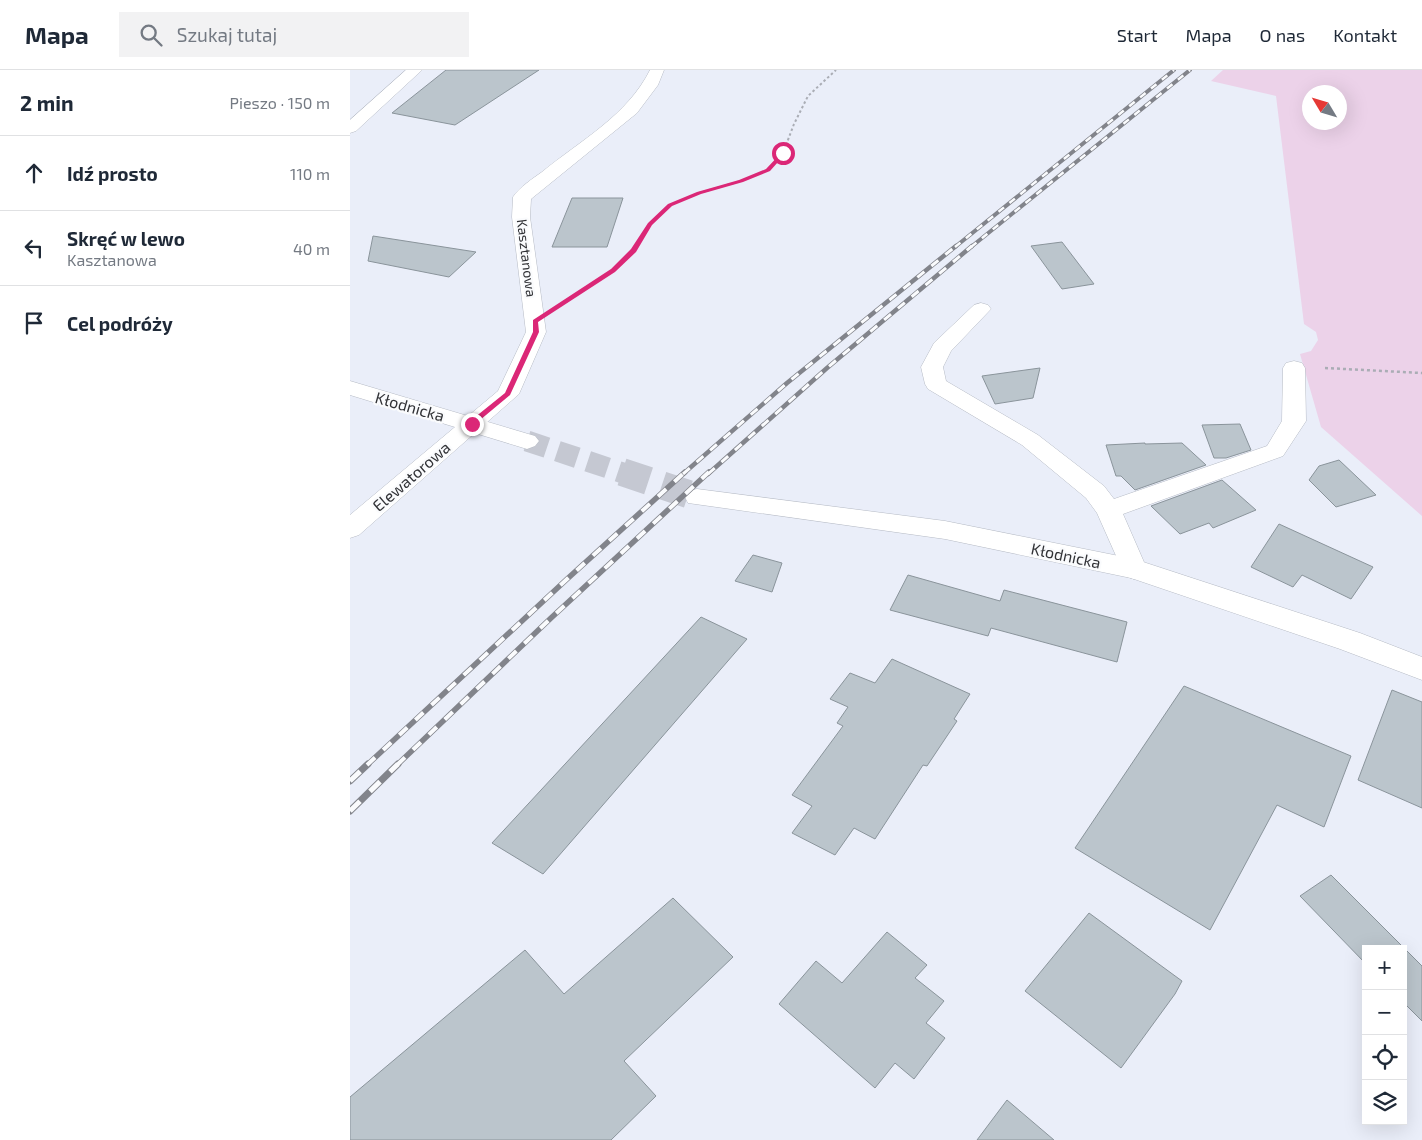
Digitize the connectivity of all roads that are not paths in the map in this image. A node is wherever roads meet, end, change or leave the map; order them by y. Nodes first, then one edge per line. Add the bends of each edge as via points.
1 (415, 70) edge
2 (657, 70) edge
3 (350, 128) edge
4 (981, 309) dead end
5 (1294, 368) road end
6 (350, 388) edge
7 (472, 424) junction
8 (528, 441) tunnel mouth
9 (697, 497) tunnel mouth
10 (1108, 510) junction
11 (350, 529) edge
12 (1134, 569) junction
13 (1422, 669) edge

1 - 3 street
2 - 7 street, Kasztanowa via 651,85 622,119 522,197 520,217 536,332 508,394
4 - 10 street via 942,348 932,367 936,384 1030,440 1094,492
5 - 10 street via 1294,421 1275,451
6 - 7 street, Kłodnicka
7 - 8 street, Kłodnicka
7 - 11 street, Elewatorowa
9 - 12 street, Kłodnicka via 945,530
10 - 12 street
12 - 13 street, Kłodnicka

